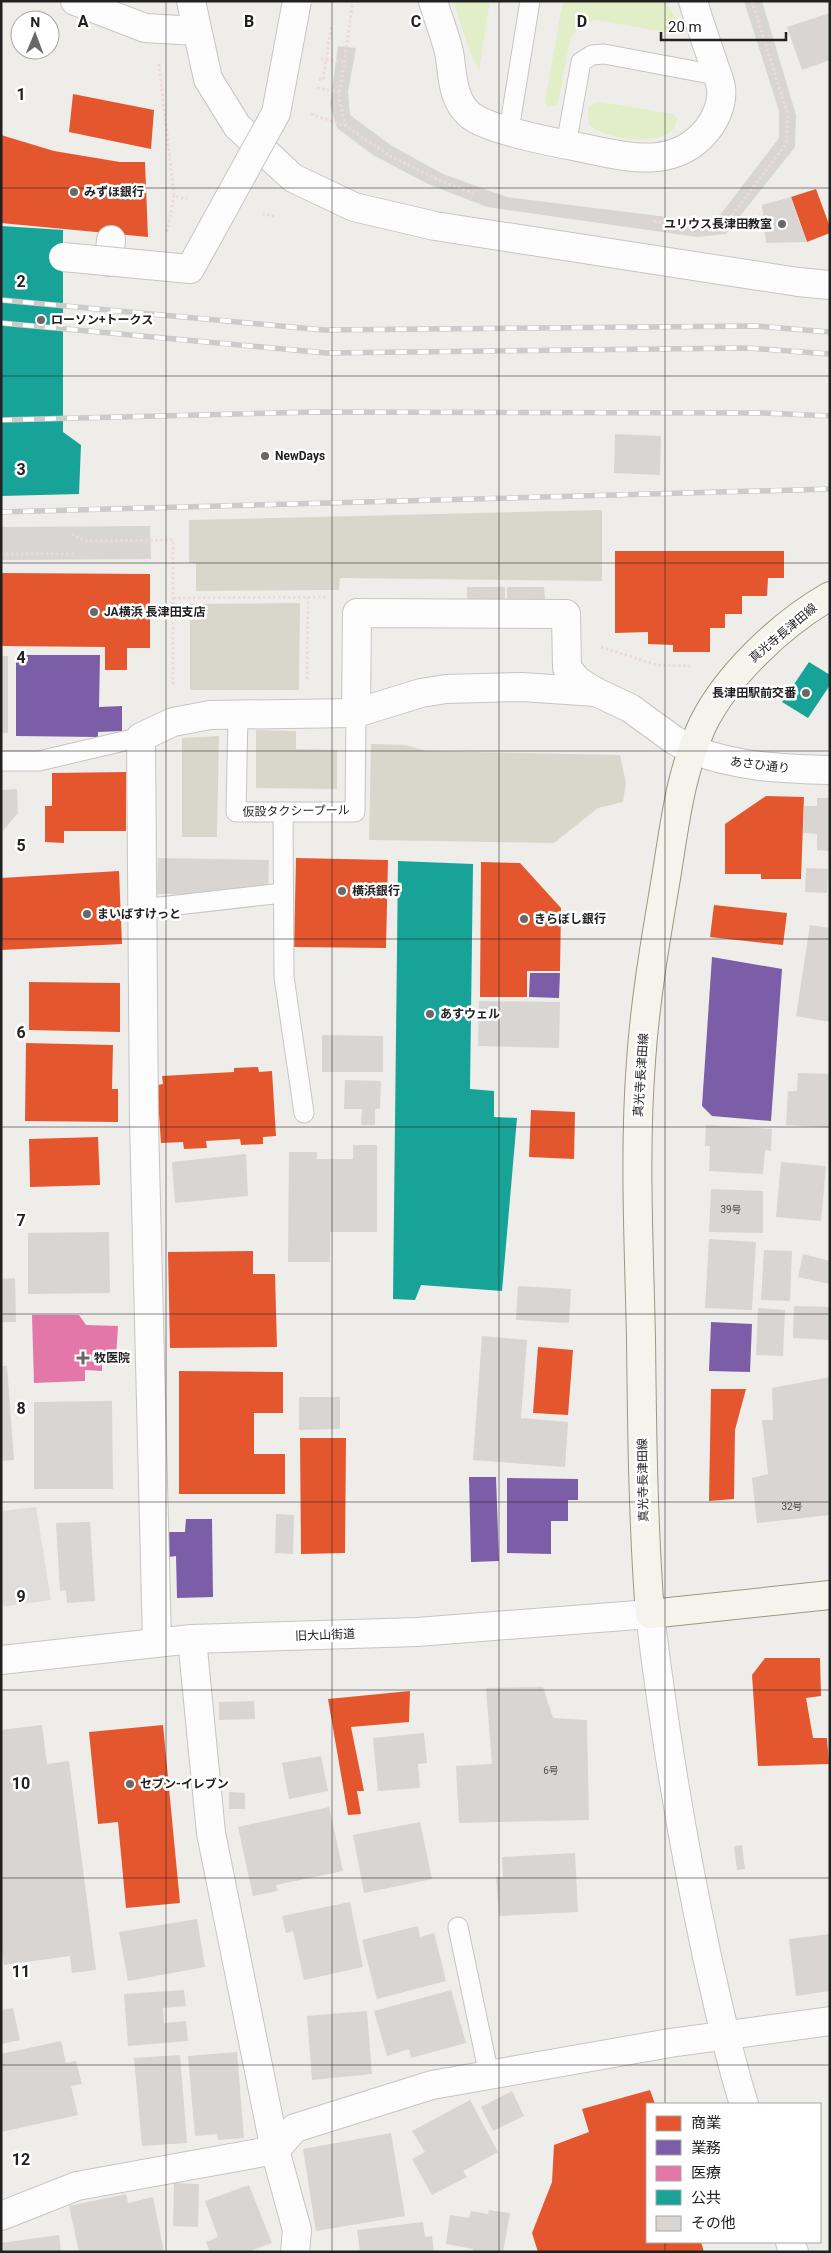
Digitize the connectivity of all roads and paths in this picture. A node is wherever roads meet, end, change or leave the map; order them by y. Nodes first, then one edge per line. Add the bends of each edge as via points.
1 (75, 1) edge
2 (191, 1) edge
3 (297, 1) edge
4 (353, 1) edge
5 (433, 1) edge
6 (530, 1) edge
7 (693, 1) edge
8 (197, 31) junction
9 (158, 56) dead end
10 (319, 58) dead end
11 (344, 62) junction
12 (716, 75) junction
13 (346, 126) dead end
14 (509, 130) junction
15 (566, 145) junction
16 (174, 196) junction
17 (192, 200) dead end
18 (256, 212) dead end
19 (274, 216) dead end
20 (167, 235) dead end
21 (63, 257) dead end
22 (830, 284) edge
23 (72, 534) dead end
24 (1, 554) edge
25 (73, 554) dead end
26 (830, 596) edge
27 (308, 597) junction
28 (334, 597) dead end
29 (173, 598) junction
30 (598, 646) dead end
31 (690, 666) dead end
32 (307, 686) dead end
33 (596, 692) junction
34 (173, 696) dead end
35 (356, 713) junction
36 (238, 715) junction
37 (141, 737) junction
38 (693, 750) junction
39 (1, 760) edge
40 (830, 770) edge
41 (283, 812) junction
42 (283, 893) junction
43 (142, 909) junction
44 (304, 1113) dead end
45 (830, 1595) edge
46 (650, 1614) junction
47 (192, 1639) junction
48 (157, 1642) junction
49 (1, 1660) edge
50 (458, 1927) dead end
51 (830, 2021) edge
52 (725, 2035) junction
53 (489, 2075) junction
54 (744, 2103) edge
55 (276, 2150) junction
56 (1, 2216) edge
57 (295, 2252) edge

1 - 8 street via 145,28
2 - 8 street
3 - 21 street, bridge via 288,83 276,113 190,269 110,251
4 - 11 path
5 - 14 street via 449,51 453,86 461,105 470,115
6 - 14 lane
7 - 12 street
8 - 22 street via 208,79 236,126 293,178 354,207 436,226 798,282
9 - 16 path
10 - 11 path
11 - 13 path via 339,99
12 - 15 street via 721,88 719,107 712,124 686,150 651,158
12 - 15 lane via 604,54 592,55 581,62
14 - 15 street
16 - 17 path
16 - 20 path
18 - 19 path
23 - 29 path via 84,541 173,540
24 - 25 path
26 - 38 main road, 真光寺長津田線 via 760,650 734,678 711,709
27 - 28 path
27 - 29 path
27 - 32 path
29 - 34 path
30 - 31 path via 657,665
33 - 35 street via 522,687 446,688
33 - 35 street via 578,681 567,668 566,614 357,613
33 - 38 street, あさひ通り via 630,708
35 - 36 street
35 - 41 lane, 仮設タクシープール via 355,812
36 - 37 street via 187,718
36 - 41 lane, 仮設タクシープール via 236,812
37 - 39 lane via 40,761
37 - 43 street
38 - 40 street, あさひ通り via 746,766
38 - 46 main road, 真光寺長津田線 via 679,799 651,969 640,1071 637,1138 644,1534
41 - 42 lane
42 - 43 lane
42 - 44 lane via 284,977
43 - 48 street
45 - 46 main road
46 - 47 street, 旧大山街道 via 417,1632
46 - 52 street via 694,1895
47 - 48 street, 旧大山街道
47 - 55 street via 211,1833
48 - 49 street, 旧大山街道
50 - 53 lane
51 - 52 street
52 - 53 street
52 - 54 street
53 - 55 street via 432,2085 295,2128
55 - 56 street via 77,2186
55 - 57 street via 297,2230

